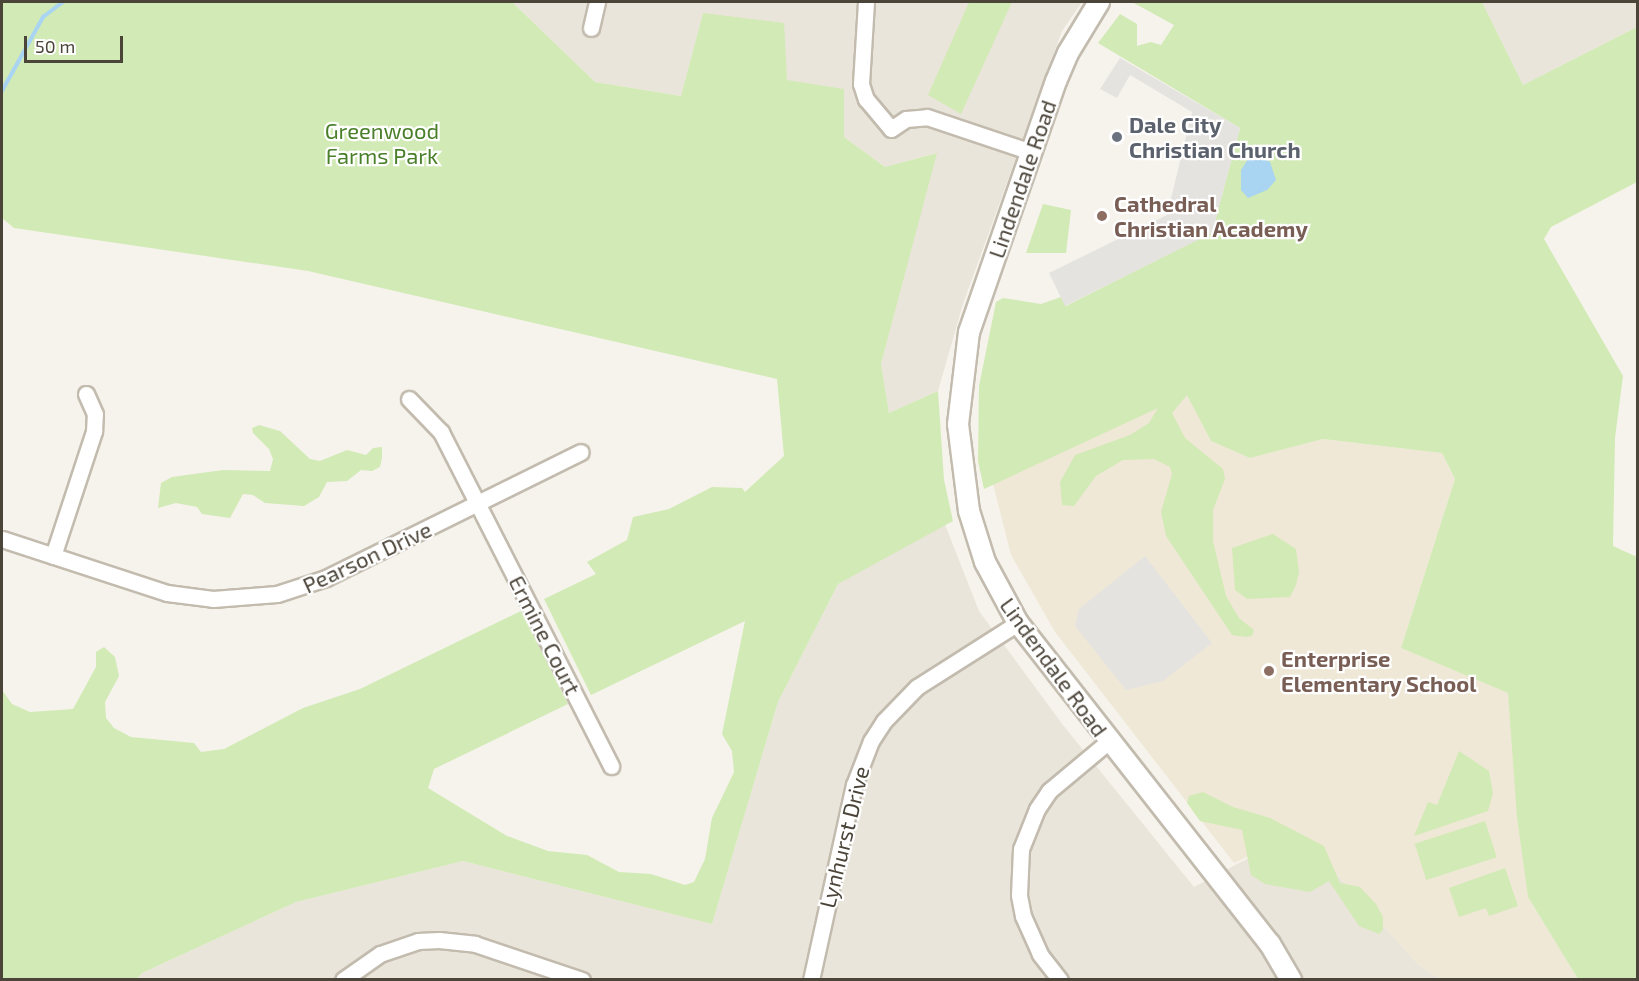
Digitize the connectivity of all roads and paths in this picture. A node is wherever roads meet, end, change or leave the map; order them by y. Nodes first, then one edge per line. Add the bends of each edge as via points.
1 (597, 2) edge
2 (866, 2) edge
3 (1099, 2) edge
4 (591, 28) dead end
5 (1031, 152) junction
6 (86, 394) dead end
7 (409, 399) dead end
8 (581, 452) dead end
9 (478, 504) junction
10 (2, 539) edge
11 (53, 556) junction
12 (1018, 623) junction
13 (1109, 741) junction
14 (611, 766) dead end
15 (343, 980) edge
16 (582, 980) edge
17 (811, 980) edge
18 (1060, 980) edge
19 (1291, 980) edge

1 - 4 street
2 - 5 street via 861,84 866,99 891,129 906,119 927,117
3 - 5 street, Lindendale Road via 1068,53
5 - 12 street, Lindendale Road via 969,332 958,413 960,459 976,537
6 - 11 street via 95,414 94,430
7 - 9 street, Ermine Court via 441,432
8 - 9 street, Pearson Drive
9 - 11 street, Pearson Drive via 326,578 297,590 252,598 213,599 166,593
9 - 14 street, Ermine Court
10 - 11 street, Pearson Drive
12 - 13 street, Lindendale Road
12 - 17 street, Lynhurst Drive via 917,687 884,721 871,741 854,785
13 - 18 street via 1049,791 1032,819 1021,849 1018,878 1023,916 1040,954
13 - 19 street, Lindendale Road via 1270,944
15 - 16 street via 380,954 409,944 439,940 475,944

